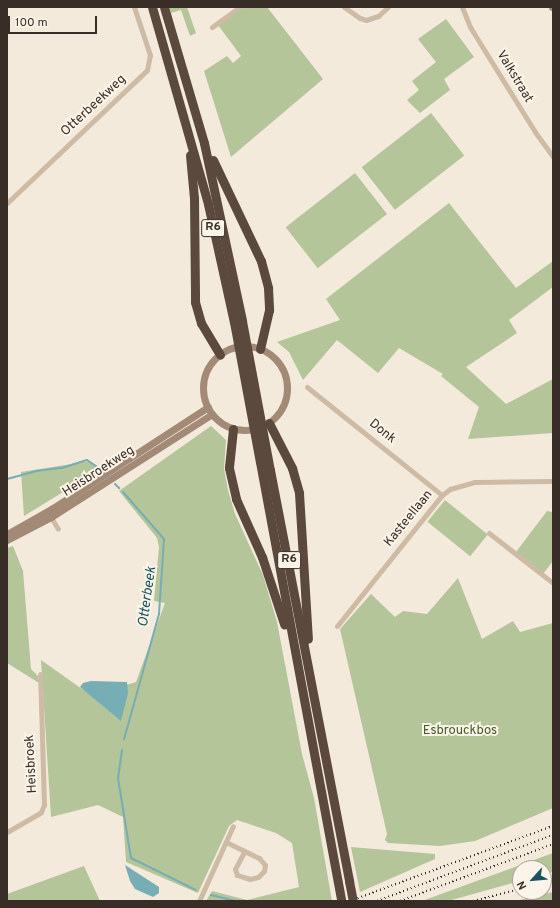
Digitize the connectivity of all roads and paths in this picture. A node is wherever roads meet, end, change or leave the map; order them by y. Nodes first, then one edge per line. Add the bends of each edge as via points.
1 (134, 7) edge
2 (152, 7) edge
3 (164, 7) edge
4 (240, 7) edge
5 (344, 7) edge
6 (388, 7) edge
7 (462, 7) edge
8 (212, 27) dead end
9 (189, 136) junction
10 (204, 143) junction
11 (553, 157) edge
12 (7, 203) edge
13 (238, 322) junction
14 (260, 349) junction
15 (220, 354) junction
16 (306, 387) dead end
17 (208, 407) junction
18 (212, 414) junction
19 (269, 423) junction
20 (233, 428) junction
21 (159, 444) junction
22 (553, 481) edge
23 (442, 495) junction
24 (49, 514) junction
25 (58, 529) dead end
26 (489, 533) dead end
27 (7, 534) edge
28 (7, 540) edge
29 (553, 583) edge
30 (337, 626) dead end
31 (292, 642) junction
32 (306, 651) junction
33 (40, 674) dead end
34 (233, 826) dead end
35 (7, 832) edge
36 (226, 842) junction
37 (244, 852) junction
38 (199, 901) edge
39 (341, 901) edge
40 (353, 901) edge

1 - 12 street, Otterbeekweg via 150,55 147,70
2 - 9 highway, R6
3 - 10 highway, R6
4 - 8 street
5 - 6 street via 366,20 378,16
7 - 11 street, Valkstraat via 474,34
9 - 13 highway, R6
9 - 15 highway via 194,198 195,302 201,323
10 - 13 highway, R6
10 - 14 highway via 261,261 268,288 269,310
13 - 31 highway, R6, bridge
13 - 32 highway, R6, bridge
14 - 15 main road via 239,347
14 - 19 main road via 278,361 287,382 285,404
15 - 17 main road via 205,376 203,392
16 - 23 street, Donk
17 - 18 main road
17 - 21 main road, Heisbroekweg
18 - 20 main road
18 - 21 main road, Heisbroekweg
19 - 20 main road via 254,430
19 - 32 highway via 292,468 299,494 309,636
20 - 31 highway via 229,468 236,500 262,557
21 - 24 main road, Heisbroekweg
22 - 23 street, Kasteellaan via 475,482 450,489
23 - 30 street, Kasteellaan
24 - 25 street
24 - 27 main road, Heisbroekweg
24 - 28 main road, Heisbroekweg
26 - 29 street
31 - 39 highway, R6
32 - 40 highway, R6, bridge
33 - 35 street, Heisbroek via 44,805 41,812
34 - 36 street
36 - 37 street
36 - 38 street
37 - 37 street via 235,869 238,875 250,879 258,876 264,871 265,865 259,858

